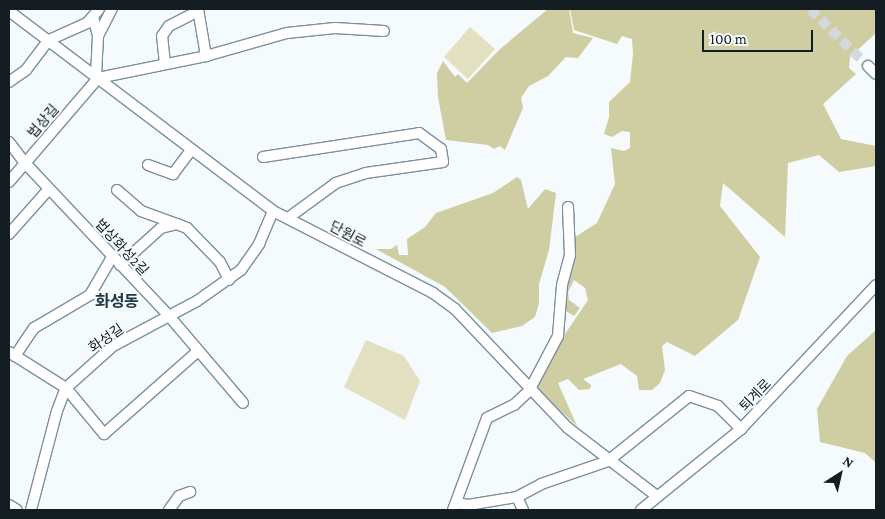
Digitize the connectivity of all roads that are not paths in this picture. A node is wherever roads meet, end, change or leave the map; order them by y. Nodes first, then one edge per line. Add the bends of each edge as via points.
1 (112, 9) edge
2 (198, 10) edge
3 (9, 11) edge
4 (96, 13) edge
5 (384, 31) dead end
6 (98, 36) junction
7 (49, 40) junction
8 (206, 56) junction
9 (164, 64) junction
10 (868, 66) tunnel mouth
11 (876, 74) edge
12 (97, 77) junction
13 (9, 82) edge
14 (9, 142) edge
15 (191, 150) junction
16 (263, 157) dead end
17 (25, 163) junction
18 (148, 165) dead end
19 (9, 182) edge
20 (49, 189) junction
21 (117, 190) dead end
22 (568, 207) dead end
23 (273, 211) junction
24 (288, 218) junction
25 (177, 224) junction
26 (9, 234) edge
27 (112, 257) junction
28 (120, 265) junction
29 (229, 280) junction
30 (876, 285) edge
31 (169, 316) junction
32 (198, 351) junction
33 (12, 354) edge
34 (66, 388) junction
35 (529, 391) junction
36 (243, 403) dead end
37 (741, 429) junction
38 (608, 460) junction
39 (190, 492) dead end
40 (517, 497) junction
41 (658, 497) junction
42 (9, 505) edge
43 (454, 506) edge
44 (17, 510) edge
45 (31, 510) edge
46 (169, 510) edge
47 (523, 510) edge
48 (641, 510) edge

1 - 6 street
2 - 8 street
2 - 9 street via 170,26 162,36
3 - 7 street, 단원로
4 - 6 street
4 - 7 street via 71,32
5 - 8 street via 336,28 287,33
6 - 12 street
7 - 12 street, 단원로
7 - 13 street via 26,70
8 - 9 street
9 - 12 street
10 - 11 street
12 - 15 street, 단원로
12 - 17 street, 법상길
14 - 17 street, 법상화성2길
15 - 18 street via 173,174
15 - 23 street, 단원로
16 - 24 street via 419,133 441,149 443,162 366,173 336,183
17 - 19 street, 법상길
17 - 20 street, 법상화성2길
20 - 26 street
20 - 27 street, 법상화성2길
21 - 25 street via 140,211
22 - 35 street via 570,255 562,285 558,336
23 - 24 street, 단원로
23 - 29 street, 화성길 via 250,260
24 - 35 street, 단원로 via 432,293 455,309
25 - 28 street via 161,228
25 - 29 street via 187,228 220,262
27 - 28 street, 법상화성2길
27 - 33 street via 90,295 34,328
28 - 31 street, 법상화성2길
29 - 31 street, 화성길
30 - 37 street, 퇴계로
31 - 32 street, 법상화성2길
31 - 34 street, 화성길 via 113,346
32 - 34 street via 104,434
32 - 36 street, 법상화성2길
33 - 34 street
34 - 45 street, 화성길
35 - 38 street, 단원로
35 - 43 street via 514,405 487,418
37 - 38 street via 718,406 689,396
37 - 41 street, 퇴계로
38 - 40 street via 541,484
38 - 41 street, 단원로
39 - 46 street via 179,496
40 - 43 street
40 - 47 street
41 - 48 street, 퇴계로
42 - 44 street

